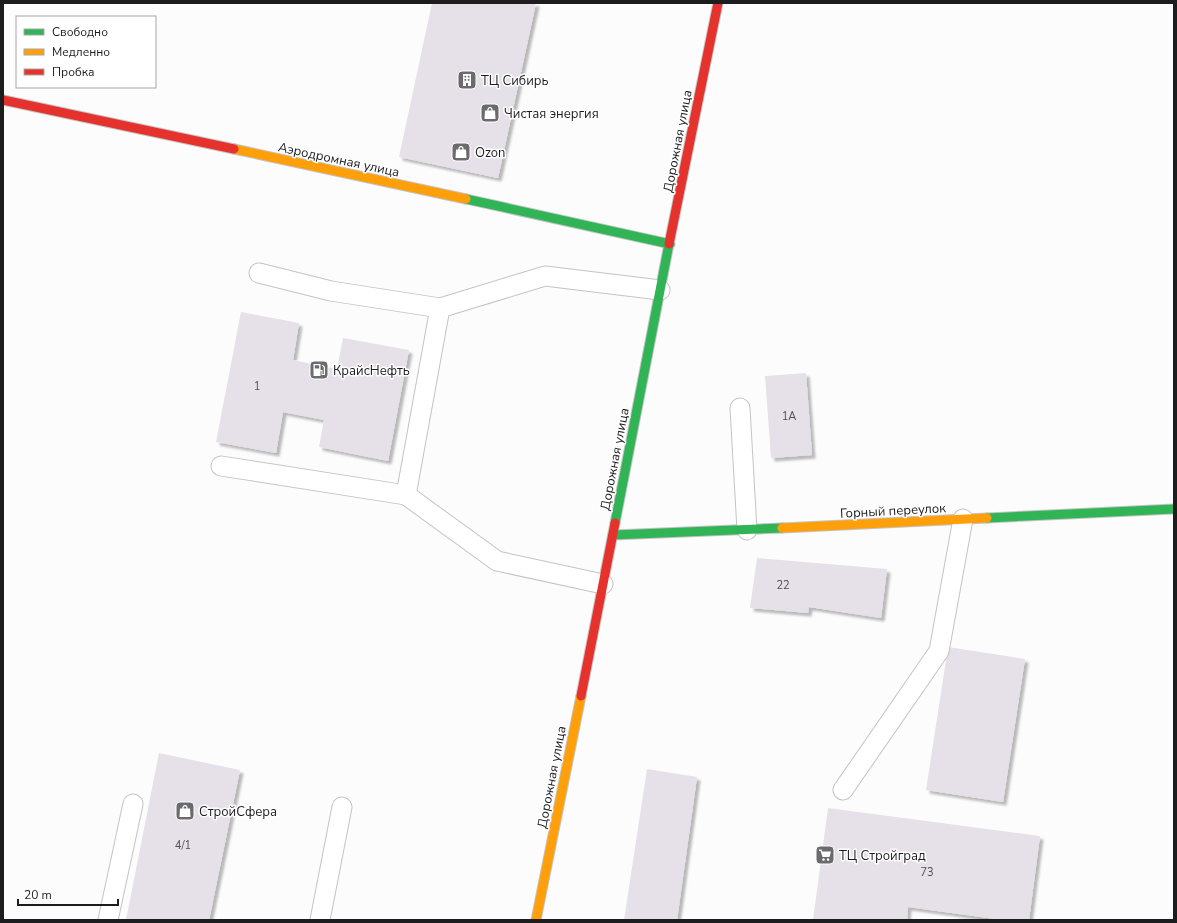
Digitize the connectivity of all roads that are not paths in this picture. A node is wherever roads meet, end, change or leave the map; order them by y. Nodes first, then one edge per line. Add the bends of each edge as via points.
1 (718, 3) edge
2 (3, 100) edge
3 (670, 244) junction
4 (259, 273) dead end
5 (660, 290) junction
6 (440, 308) junction
7 (740, 408) dead end
8 (221, 466) dead end
9 (406, 495) junction
10 (1174, 509) edge
11 (963, 519) junction
12 (747, 530) junction
13 (613, 536) junction
14 (603, 584) junction
15 (843, 790) dead end
16 (133, 804) dead end
17 (342, 807) dead end
18 (108, 920) edge
19 (320, 920) edge
20 (536, 920) edge

1 - 3 street, Дорожная улица
2 - 3 street, Аэродромная улица
3 - 5 street, Дорожная улица
4 - 6 lane via 331,290
5 - 6 lane via 544,276
5 - 13 street, Дорожная улица
6 - 9 lane
7 - 12 lane
8 - 9 lane
9 - 14 lane via 497,561
10 - 11 street, Горный переулок
11 - 12 street, Горный переулок
11 - 15 lane via 939,651
12 - 13 street, Горный переулок
13 - 14 street, Дорожная улица
14 - 20 street, Дорожная улица
16 - 18 lane
17 - 19 lane

